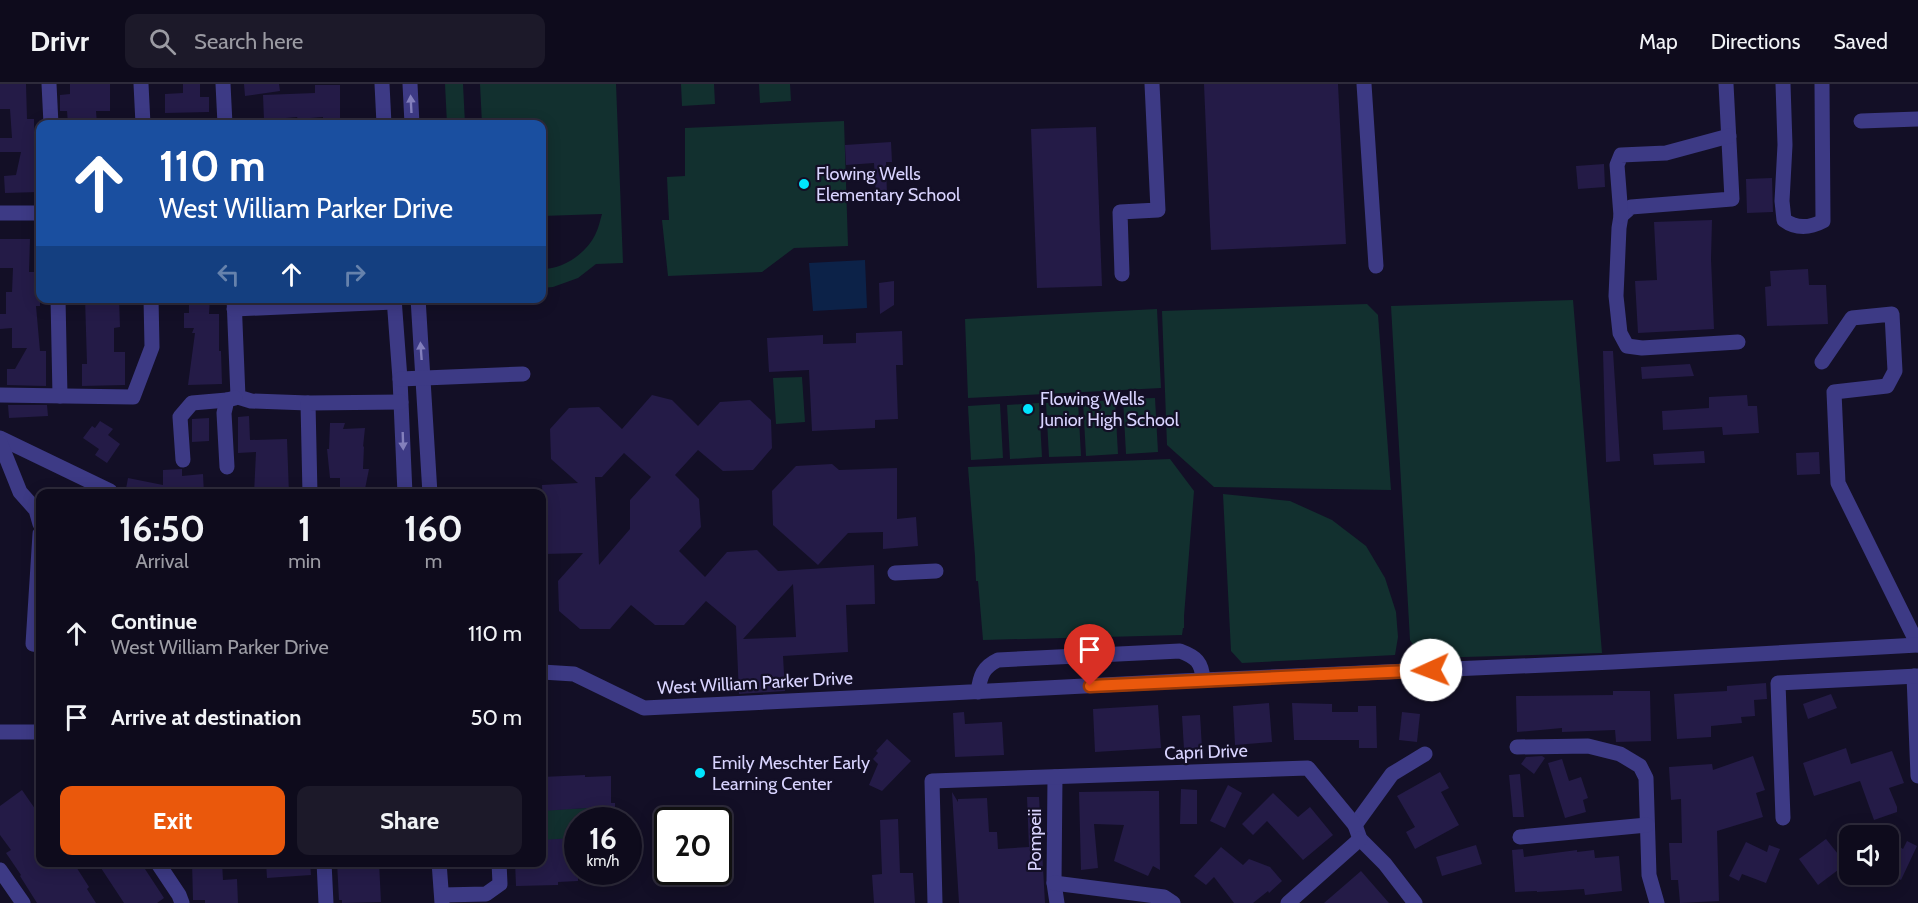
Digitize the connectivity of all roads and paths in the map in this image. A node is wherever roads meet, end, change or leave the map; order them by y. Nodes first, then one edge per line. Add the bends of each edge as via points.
1 (49, 84) edge
2 (141, 84) edge
3 (223, 84) edge
4 (382, 84) edge
5 (410, 84) edge
6 (1152, 84) edge
7 (1364, 84) edge
8 (1726, 84) edge
9 (1783, 84) edge
10 (1822, 84) edge
11 (1918, 119) edge
12 (51, 120) edge
13 (143, 120) edge
14 (225, 120) edge
15 (384, 120) edge
16 (412, 120) edge
17 (1861, 121) dead end
18 (1729, 136) junction
19 (0, 213) edge
20 (36, 213) edge
21 (1621, 216) junction
22 (1376, 266) dead end
23 (1122, 274) dead end
24 (58, 303) edge
25 (150, 303) edge
26 (274, 303) edge
27 (394, 303) edge
28 (418, 303) edge
29 (234, 304) edge
30 (1738, 342) dead end
31 (1822, 362) dead end
32 (523, 374) dead end
33 (422, 378) junction
34 (400, 379) junction
35 (0, 395) edge
36 (60, 396) junction
37 (233, 398) junction
38 (401, 402) junction
39 (308, 403) junction
40 (0, 440) edge
41 (183, 460) dead end
42 (227, 467) dead end
43 (108, 489) edge
44 (310, 489) edge
45 (405, 489) edge
46 (430, 489) edge
47 (36, 510) edge
48 (936, 571) dead end
49 (895, 573) dead end
50 (36, 593) edge
51 (36, 644) edge
52 (1918, 645) edge
53 (546, 672) edge
54 (1916, 676) edge
55 (1203, 680) junction
56 (978, 692) junction
57 (0, 732) edge
58 (36, 732) edge
59 (1517, 747) dead end
60 (1425, 754) dead end
61 (1918, 776) edge
62 (1055, 777) junction
63 (1783, 818) dead end
64 (1647, 825) junction
65 (1358, 832) junction
66 (1520, 837) dead end
67 (160, 867) edge
68 (324, 867) edge
69 (439, 867) edge
70 (499, 867) edge
71 (3, 880) edge
72 (1054, 883) junction
73 (442, 899) edge
74 (23, 903) edge
75 (182, 903) edge
76 (326, 903) edge
77 (935, 903) edge
78 (1057, 903) edge
79 (1173, 903) edge
80 (1288, 903) edge
81 (1415, 903) edge
82 (1657, 903) edge

1 - 12 street
2 - 13 street
3 - 14 street
4 - 15 street
16 -> 5 street
6 - 23 street via 1158,210 1120,212
7 - 22 street
8 - 18 street
9 - 10 street via 1784,220 1791,226 1807,226 1823,220
11 - 17 street
18 - 21 street via 1666,153 1621,155 1617,165
18 - 21 street via 1732,199 1631,207
19 - 20 street
21 - 30 street via 1616,296 1620,333 1627,346
24 - 36 street
25 - 36 street via 152,347 133,397
26 - 29 street
27 - 34 street
33 -> 28 street
29 - 37 street
31 - 52 street via 1852,318 1893,314 1896,371 1887,386 1834,392 1838,483
32 - 33 street
33 - 34 street
33 - 46 street
34 - 38 street
35 - 36 street
37 - 39 street
37 - 41 street via 192,403 180,417
37 - 42 street via 224,413
38 - 39 street
38 -> 45 street
39 - 44 street
40 - 43 street
40 - 47 street via 20,492
48 - 49 street
50 - 51 street
52 - 55 street, West William Parker Drive
53 - 56 street, West William Parker Drive via 574,674 644,708
54 - 61 street
54 - 63 street via 1778,682
55 - 56 street, West William Parker Drive
55 - 56 street via 1194,656 1180,651 998,660 987,665 980,676
57 - 58 street
59 - 64 street via 1588,746 1620,754 1641,766 1646,778
60 - 65 street via 1392,774
62 - 65 street, Capri Drive via 1308,768
62 - 72 street, Pompeii
62 - 77 street, Capri Drive via 932,781
64 - 66 street
64 - 82 street via 1649,875
65 - 80 street
65 - 81 street, Capri Drive
67 - 75 street
68 - 76 street
69 - 73 street
70 - 73 street via 500,884 486,894
71 - 74 street
72 - 78 street, Pompeii
72 - 79 street via 1164,897

